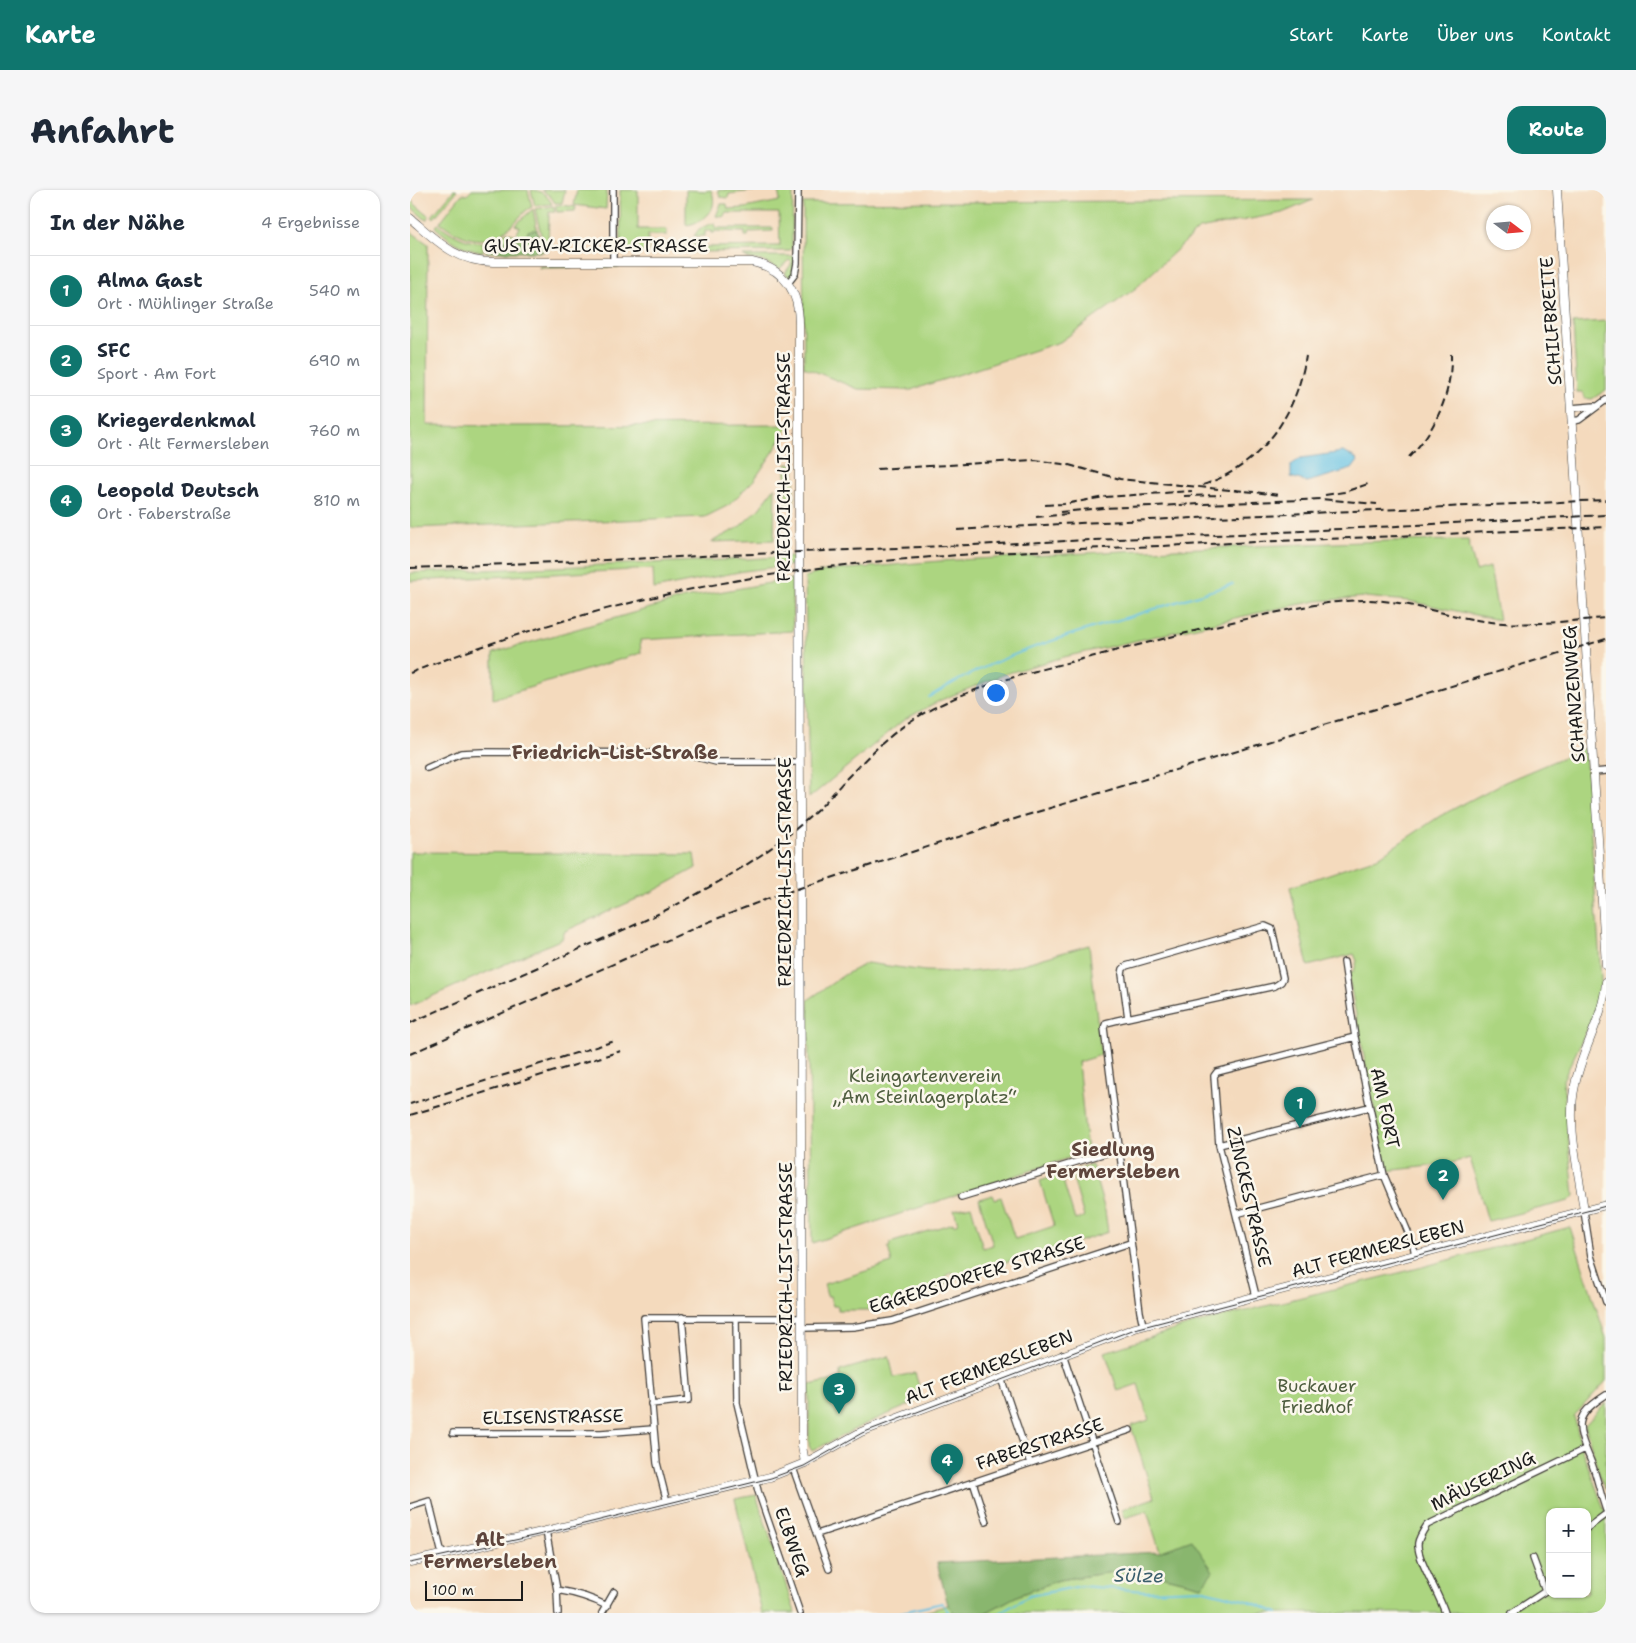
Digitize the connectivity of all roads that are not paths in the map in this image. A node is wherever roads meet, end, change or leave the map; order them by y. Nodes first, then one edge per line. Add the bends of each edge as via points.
1 (613, 190) edge
2 (798, 190) edge
3 (1557, 190) edge
4 (410, 218) edge
5 (613, 262) junction
6 (788, 283) junction
7 (1606, 400) edge
8 (1598, 406) junction
9 (1571, 408) junction
10 (1572, 421) junction
11 (799, 762) junction
12 (426, 768) dead end
13 (1606, 771) edge
14 (1594, 772) junction
15 (1344, 962) dead end
16 (1606, 965) edge
17 (1606, 982) edge
18 (1604, 1010) edge
19 (1128, 1018) junction
20 (1355, 1037) junction
21 (1369, 1107) junction
22 (1219, 1145) junction
23 (1119, 1149) junction
24 (1384, 1175) junction
25 (961, 1197) dead end
26 (1606, 1205) edge
27 (1584, 1211) junction
28 (1236, 1214) junction
29 (1130, 1243) junction
30 (1415, 1255) junction
31 (1256, 1296) junction
32 (1606, 1302) edge
33 (682, 1317) junction
34 (736, 1318) junction
35 (802, 1318) junction
36 (1143, 1325) junction
37 (802, 1328) junction
38 (1063, 1354) junction
39 (1001, 1378) junction
40 (1606, 1395) edge
41 (651, 1404) junction
42 (653, 1429) junction
43 (1130, 1430) dead end
44 (453, 1433) dead end
45 (1093, 1442) junction
46 (1585, 1449) junction
47 (805, 1463) junction
48 (1030, 1463) junction
49 (794, 1468) junction
50 (756, 1480) junction
51 (973, 1482) junction
52 (667, 1502) junction
53 (410, 1507) edge
54 (1606, 1512) edge
55 (986, 1522) dead end
56 (1119, 1522) dead end
57 (1591, 1525) edge
58 (546, 1531) junction
59 (817, 1534) junction
60 (442, 1554) junction
61 (1533, 1558) dead end
62 (410, 1562) edge
63 (829, 1569) dead end
64 (1546, 1586) edge
65 (557, 1590) junction
66 (1546, 1591) edge
67 (614, 1592) dead end
68 (607, 1606) junction
69 (558, 1613) edge
70 (602, 1613) edge
71 (800, 1613) edge
72 (1446, 1613) edge
73 (1512, 1613) edge

1 - 5 street
2 - 6 street via 797,263 795,274
3 - 9 main road, SCHILFBREITE
4 - 5 main road, GUSTAV-RICKER-STRASSE via 448,250 473,260
5 - 6 main road, GUSTAV-RICKER-STRASSE via 748,262 772,269
6 - 11 main road, FRIEDRICH-LIST-STRASSE via 796,297 799,316
7 - 8 street
8 - 9 street
8 - 10 street via 1579,420
9 - 10 main road, SCHILFBREITE
10 - 14 main road, SCHANZENWEG
11 - 12 street via 716,762 678,753 461,752
11 - 35 main road, FRIEDRICH-LIST-STRASSE
13 - 14 street
14 - 16 main road, SCHANZENWEG
15 - 20 street, AM FORT
17 - 18 main road
18 - 27 main road via 1579,1068 1572,1099
19 - 19 street via 1275,986 1283,978 1272,929 1265,926 1126,966 1122,974
19 - 23 street via 1106,1023 1104,1028
20 - 21 street, AM FORT
20 - 22 street, ZINCKESTRASSE via 1215,1074
21 - 22 street
21 - 24 street, AM FORT
22 - 28 street, ZINCKESTRASSE
23 - 25 street
23 - 29 street
24 - 28 street
24 - 30 street, AM FORT
26 - 27 main road, ALT FERMERSLEBEN
27 - 30 main road, ALT FERMERSLEBEN
27 - 32 street via 1593,1265
28 - 31 street, ZINCKESTRASSE
29 - 36 street
29 - 37 street, EGGERSDORFER STRASSE via 892,1321 854,1327
30 - 31 main road, ALT FERMERSLEBEN
31 - 36 main road, ALT FERMERSLEBEN
33 - 34 street
33 - 41 street via 689,1400
33 - 41 street via 644,1318
34 - 35 street
34 - 50 street, ELBWEG via 737,1402
35 - 37 main road, FRIEDRICH-LIST-STRASSE
36 - 38 main road, ALT FERMERSLEBEN
37 - 47 main road, FRIEDRICH-LIST-STRASSE via 802,1451
38 - 39 main road, ALT FERMERSLEBEN
38 - 45 street
39 - 47 main road, ALT FERMERSLEBEN via 862,1432
39 - 48 street
40 - 46 street via 1590,1406 1580,1420 1580,1435
41 - 42 street
42 - 44 street, ELISENSTRASSE via 601,1433
42 - 52 street
43 - 45 street, FABERSTRASSE
45 - 48 street, FABERSTRASSE
45 - 56 street
46 - 54 street
46 - 72 street, MÄUSERING via 1427,1525 1418,1542 1418,1553
47 - 49 main road, ALT FERMERSLEBEN
48 - 51 street, FABERSTRASSE
49 - 50 main road, ALT FERMERSLEBEN
49 - 59 street
50 - 52 main road, ALT FERMERSLEBEN
50 - 71 street, ELBWEG
51 - 55 street
51 - 59 street, FABERSTRASSE
52 - 58 main road, ALT FERMERSLEBEN
53 - 60 street via 429,1501
54 - 57 street
58 - 60 main road, ALT FERMERSLEBEN
58 - 65 street
59 - 63 street
60 - 62 main road, ALT FERMERSLEBEN
61 - 64 street
65 - 68 street via 577,1593
65 - 69 street
66 - 73 street
67 - 68 street
68 - 70 street

